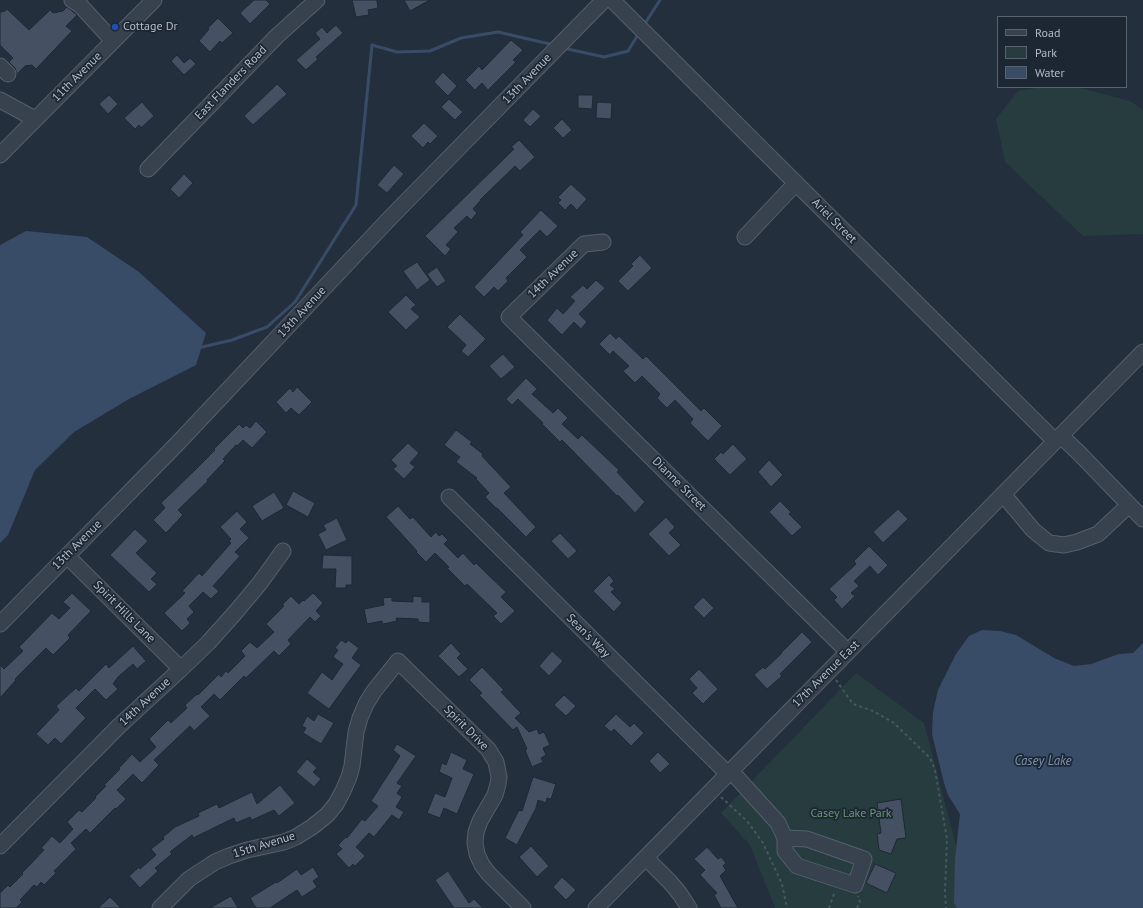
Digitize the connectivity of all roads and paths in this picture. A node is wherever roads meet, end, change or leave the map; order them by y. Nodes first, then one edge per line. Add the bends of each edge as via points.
1 (72, 0) edge
2 (154, 0) edge
3 (317, 0) edge
4 (604, 0) edge
5 (612, 0) edge
6 (113, 41) junction
7 (0, 100) edge
8 (35, 119) junction
9 (0, 155) edge
10 (148, 169) dead end
11 (796, 183) junction
12 (745, 237) dead end
13 (603, 242) dead end
14 (509, 317) joint
15 (1140, 362) edge
16 (1058, 438) junction
17 (1003, 494) junction
18 (449, 497) dead end
19 (1129, 506) junction
20 (1143, 520) edge
21 (283, 551) dead end
22 (67, 556) junction
23 (0, 624) edge
24 (848, 652) junction
25 (398, 661) joint
26 (182, 669) junction
27 (829, 671) junction
28 (729, 772) junction
29 (713, 790) junction
30 (785, 838) junction
31 (0, 846) edge
32 (646, 858) junction
33 (839, 880) junction
34 (160, 908) edge
35 (523, 908) edge
36 (596, 908) edge
37 (689, 908) edge
38 (787, 908) edge
39 (830, 908) edge
40 (946, 908) edge

1 - 6 street via 80,5
2 - 6 street, 11th Avenue
3 - 10 street, East Flanders Road via 277,36
4 - 22 street, 13th Avenue via 390,218 176,445
5 - 11 street, Ariel Street
6 - 8 street, 11th Avenue
7 - 8 street
8 - 9 street, 11th Avenue
11 - 12 street
11 - 16 street, Ariel Street
13 - 14 street, 14th Avenue via 584,244
14 - 24 street, Dianne Street
15 - 16 street, 17th Avenue East
16 - 17 street, 17th Avenue East
16 - 19 street, Ariel Street via 1078,452
17 - 19 street via 1033,530 1049,543 1064,545 1098,534
17 - 24 street, 17th Avenue East
18 - 28 street, Sean's Way
19 - 20 street, Ariel Street
21 - 26 street, 14th Avenue via 234,614
22 - 23 street, 13th Avenue
22 - 26 street, Spirit Hills Lane
24 - 27 street, 17th Avenue East
25 - 34 street, 15th Avenue via 366,704 356,732 349,777 327,815 296,837 247,850 215,862 190,879
25 - 35 street, Spirit Drive via 488,749 496,762 498,784 476,832 478,854 489,874
26 - 31 street, 14th Avenue via 119,726
27 - 28 street, 17th Avenue East
27 - 40 path via 853,704 873,711 894,723 930,758 935,770 947,839
28 - 29 street, 17th Avenue East
28 - 30 street, Sean's Way via 778,823
29 - 32 street, 17th Avenue East
29 - 38 path via 747,821 763,843 782,884
30 - 33 street, Sean's Way via 785,851 797,866
30 - 33 street, Sean's Way via 807,839 864,859 855,885
32 - 36 street, 17th Avenue East
32 - 37 street via 675,888
33 - 39 path

